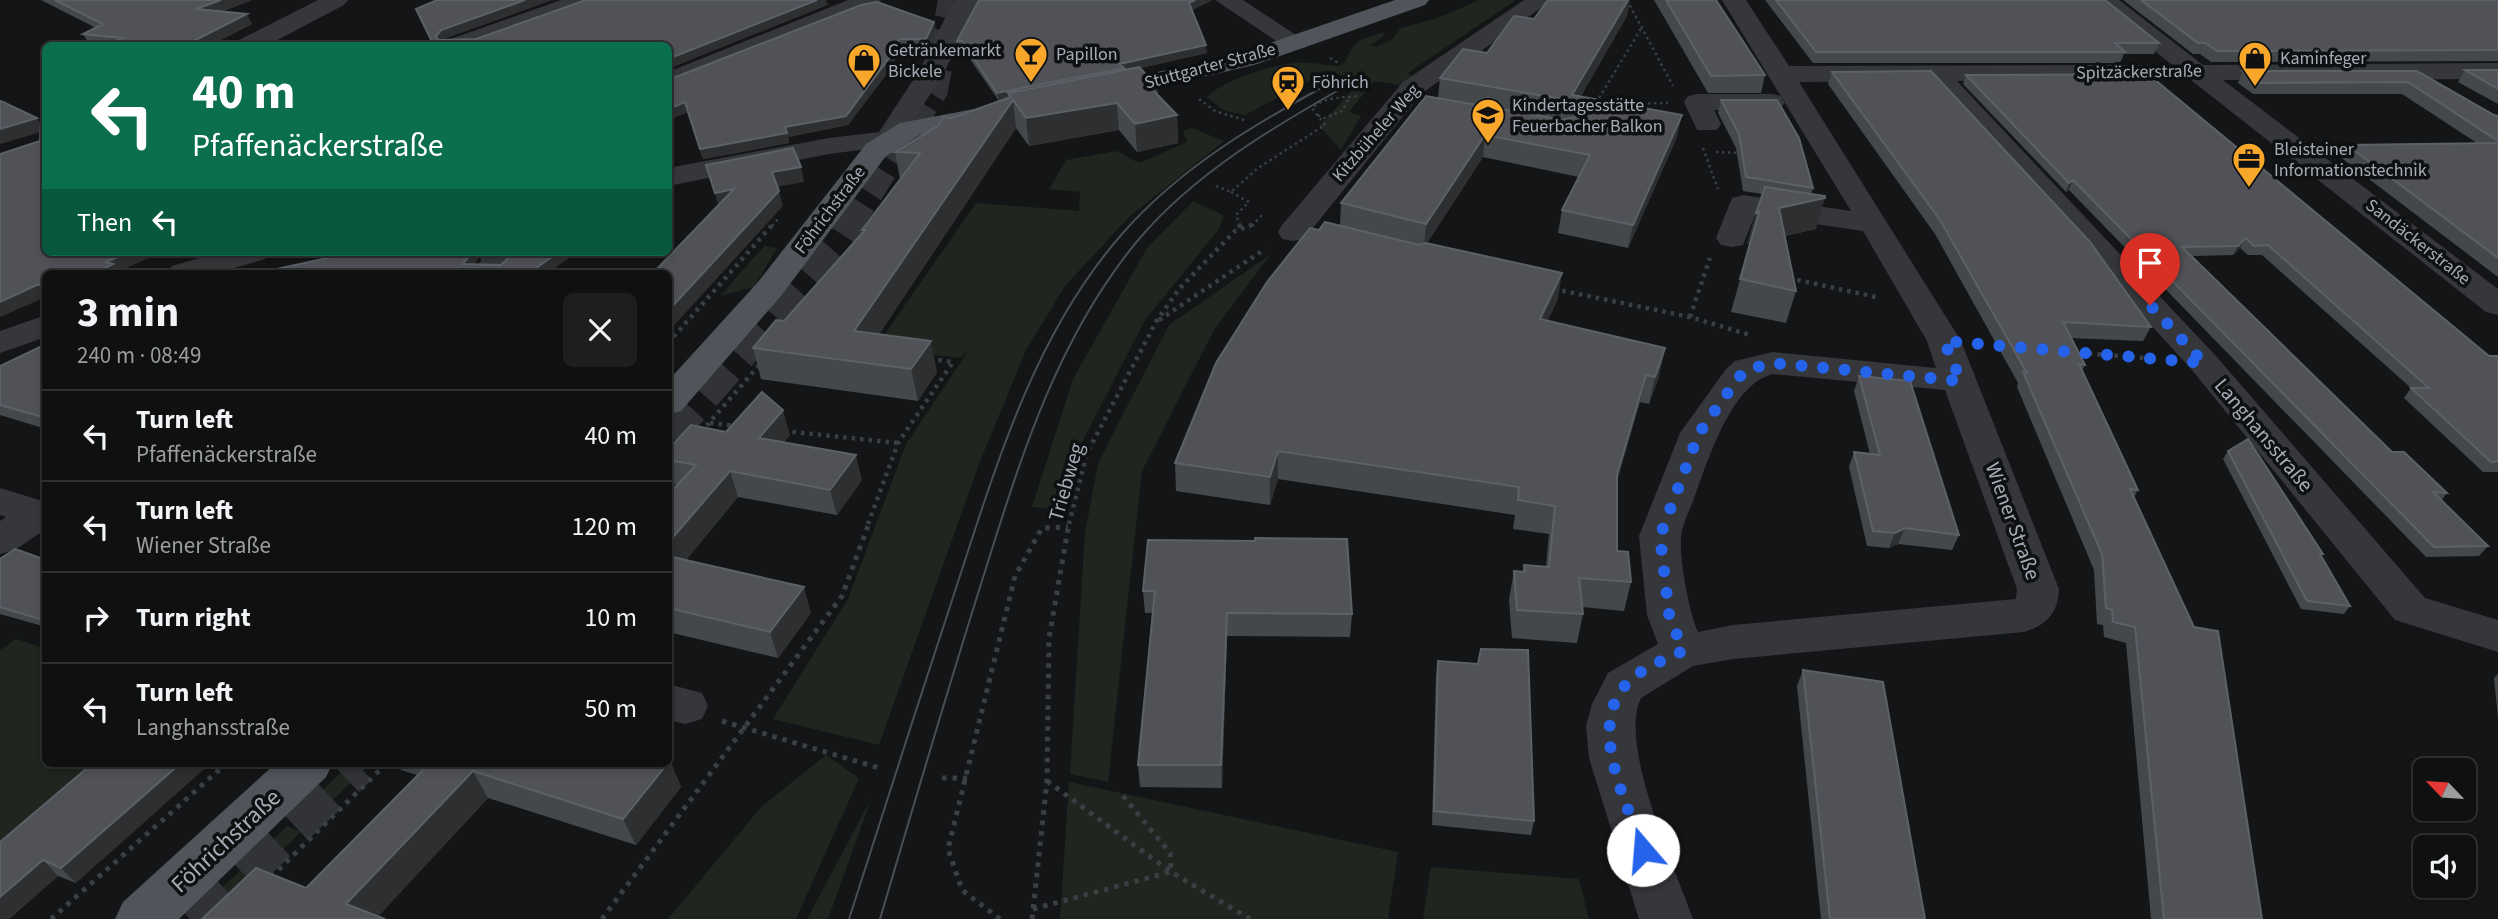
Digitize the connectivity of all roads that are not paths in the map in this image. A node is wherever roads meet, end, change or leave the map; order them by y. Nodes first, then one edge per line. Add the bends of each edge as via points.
1 (336, 0) edge
2 (583, 0) edge
3 (869, 0) edge
4 (966, 0) edge
5 (1227, 0) edge
6 (1417, 0) edge
7 (1540, 0) edge
8 (1734, 0) edge
9 (2104, 0) edge
10 (254, 42) edge
11 (465, 42) edge
12 (1296, 43) junction
13 (2199, 71) junction
14 (2415, 71) junction
15 (2498, 71) edge
16 (1781, 74) junction
17 (1937, 75) junction
18 (672, 79) edge
19 (1081, 97) edge
20 (2462, 98) edge
21 (1400, 103) junction
22 (1798, 103) junction
23 (1433, 109) edge
24 (1013, 110) edge
25 (1695, 110) road end
26 (888, 139) junction
27 (672, 176) edge
28 (1874, 223) junction
29 (1305, 232) edge
30 (1723, 250) road end
31 (240, 256) edge
32 (496, 256) edge
33 (193, 270) edge
34 (489, 270) edge
35 (2498, 305) edge
36 (42, 327) edge
37 (0, 343) edge
38 (1961, 381) junction
39 (672, 399) edge
40 (0, 501) edge
41 (42, 515) edge
42 (0, 540) edge
43 (2498, 636) edge
44 (1683, 651) junction
45 (305, 767) edge
46 (142, 919) edge
47 (1666, 919) edge

1 - 10 street
2 - 11 street
3 - 18 street
4 - 26 street, Föhrichstraße via 932,72
5 - 12 street
6 - 12 main road, Stuttgarter Straße
7 - 21 street, Kitzbüheler Weg via 1440,66
8 - 16 street, Wiener Straße
9 - 13 street, Sandäckerstraße
12 - 19 main road, Stuttgarter Straße via 1179,77
13 - 14 street, Spitzäckerstraße
13 - 17 street, Spitzäckerstraße
13 - 35 street, Sandäckerstraße
14 - 15 street, Spitzäckerstraße
14 - 20 street
16 - 17 street, Spitzäckerstraße
16 - 22 street, Wiener Straße
17 - 43 street, Langhansstraße via 2204,363 2410,609
21 - 23 street
21 - 29 street, Kitzbüheler Weg
22 - 25 street
22 - 28 street, Wiener Straße
24 - 26 main road via 917,128
26 - 27 street
26 - 39 main road, Föhrichstraße via 871,154 753,310
28 - 30 street via 1743,204
28 - 38 street, Wiener Straße via 1944,341
31 - 33 street
32 - 34 street via 497,264
36 - 37 street
38 - 44 street via 1773,363 1748,369 1739,377 1699,433 1660,536 1669,614
38 - 44 street, Wiener Straße via 2038,589 2037,605 2024,616 1733,642
40 - 41 street
41 - 42 street
44 - 47 street, Wiener Straße via 1624,686 1610,726 1613,758
45 - 46 main road, Föhrichstraße

